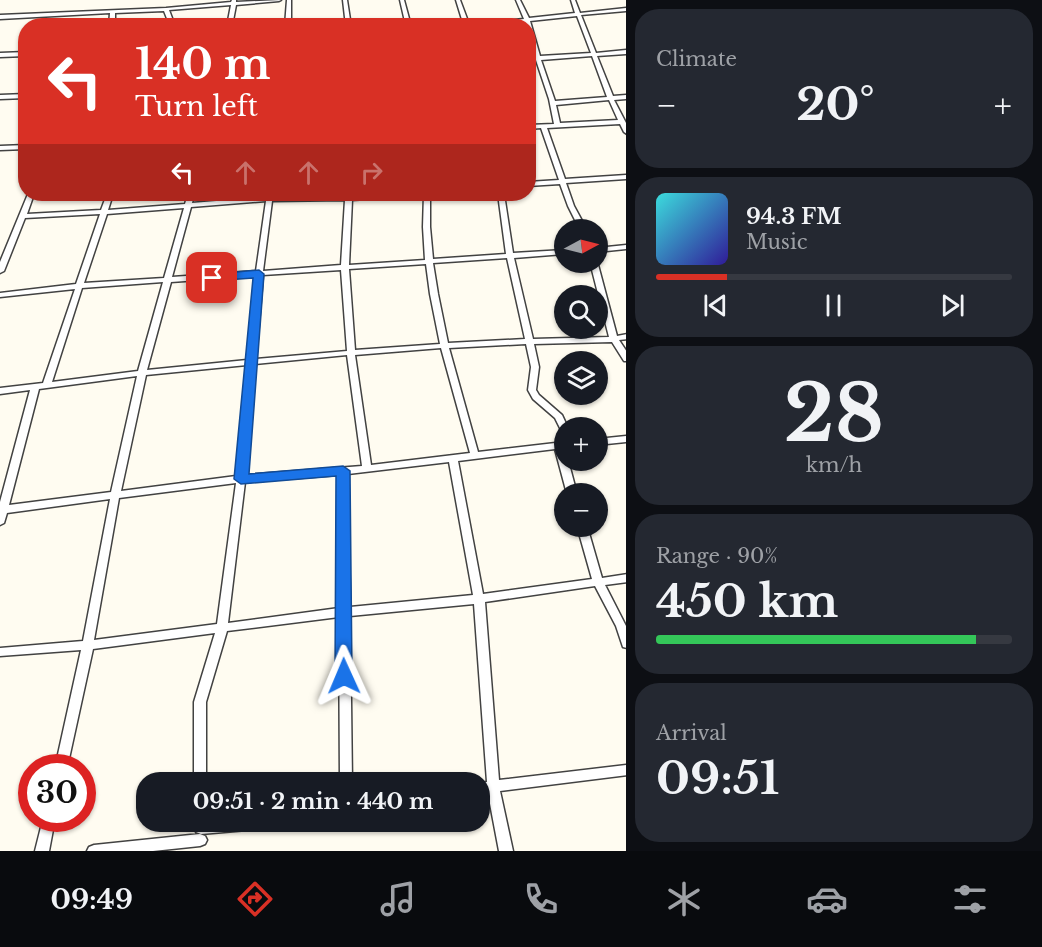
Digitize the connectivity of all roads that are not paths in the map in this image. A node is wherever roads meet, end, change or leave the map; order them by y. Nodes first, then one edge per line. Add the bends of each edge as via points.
1 (131, 0) edge
2 (279, 0) edge
3 (289, 0) edge
4 (345, 0) edge
5 (402, 0) edge
6 (458, 0) edge
7 (518, 0) edge
8 (573, 0) edge
9 (233, 2) edge
10 (166, 9) junction
11 (626, 9) edge
12 (131, 11) junction
13 (112, 12) junction
14 (579, 14) junction
15 (0, 17) edge
16 (112, 18) edge
17 (170, 18) edge
18 (230, 18) edge
19 (288, 18) edge
20 (348, 18) edge
21 (407, 18) edge
22 (465, 18) edge
23 (527, 18) edge
24 (536, 18) edge
25 (536, 50) edge
26 (626, 52) edge
27 (18, 54) edge
28 (595, 54) junction
29 (0, 55) edge
30 (538, 58) junction
31 (18, 96) edge
32 (626, 96) edge
33 (0, 97) edge
34 (610, 97) junction
35 (554, 103) junction
36 (621, 122) junction
37 (557, 125) junction
38 (536, 126) edge
39 (543, 126) junction
40 (626, 130) edge
41 (18, 147) edge
42 (0, 148) edge
43 (626, 177) edge
44 (562, 182) junction
45 (536, 184) edge
46 (28, 201) edge
47 (108, 201) edge
48 (189, 201) edge
49 (229, 201) edge
50 (269, 201) edge
51 (349, 201) edge
52 (427, 201) edge
53 (502, 201) edge
54 (188, 206) junction
55 (105, 212) junction
56 (23, 216) junction
57 (578, 219) edge
58 (626, 247) edge
59 (608, 249) edge
60 (554, 253) edge
61 (510, 257) junction
62 (430, 262) junction
63 (345, 267) junction
64 (0, 272) edge
65 (597, 273) edge
66 (259, 274) junction
67 (166, 282) junction
68 (80, 286) junction
69 (0, 295) edge
70 (626, 336) edge
71 (614, 339) junction
72 (530, 340) junction
73 (444, 345) junction
74 (351, 353) junction
75 (626, 357) edge
76 (251, 362) junction
77 (142, 373) junction
78 (46, 386) junction
79 (35, 387) junction
80 (0, 391) edge
81 (558, 417) edge
82 (626, 439) edge
83 (608, 441) edge
84 (554, 446) edge
85 (475, 456) junction
86 (453, 458) junction
87 (367, 467) junction
88 (343, 471) junction
89 (241, 479) junction
90 (115, 496) junction
91 (2, 509) edge
92 (0, 521) edge
93 (585, 537) edge
94 (626, 578) edge
95 (597, 580) junction
96 (479, 599) junction
97 (343, 612) junction
98 (222, 629) junction
99 (626, 641) edge
100 (88, 645) junction
101 (0, 652) edge
102 (64, 754) edge
103 (626, 770) edge
104 (200, 772) edge
105 (346, 772) edge
106 (486, 772) edge
107 (490, 786) edge
108 (490, 796) edge
109 (46, 832) edge
110 (216, 832) edge
111 (200, 835) edge
112 (42, 851) edge
113 (94, 851) edge
114 (506, 851) edge

1 - 12 street
2 - 9 street
3 - 19 street
4 - 20 street
5 - 21 street
6 - 22 street
7 - 23 street
8 - 14 street
9 - 10 street
9 - 18 street
10 - 12 street
10 - 17 street
11 - 14 street
12 - 13 street
13 - 15 street
13 - 16 street
14 - 24 street
14 - 28 street
25 - 30 street
26 - 28 street
27 - 29 street
28 - 30 street
28 - 34 street
30 - 35 street
31 - 33 street
32 - 34 street
34 - 35 street
34 - 36 street
35 - 37 street
36 - 37 street
36 - 40 street
37 - 39 street
38 - 39 street
39 - 44 street
41 - 42 street
43 - 44 street
44 - 45 street
44 - 57 street
46 - 56 street
47 - 55 street
48 - 54 street
49 - 54 street
50 - 66 street
51 - 63 street
52 - 62 street
53 - 61 street
54 - 55 street
54 - 67 street
55 - 56 street
55 - 68 street
56 - 64 street
58 - 59 street
60 - 61 street
61 - 62 street
61 - 72 street
62 - 63 street
62 - 73 street
63 - 66 street
63 - 74 street
65 - 71 street
66 - 67 street
66 - 76 street
67 - 68 street
67 - 77 street
68 - 69 street
68 - 78 street
70 - 71 street
71 - 72 street
71 - 75 street
72 - 73 street
72 - 81 street via 535,367 532,390
73 - 74 street
73 - 85 street
74 - 76 street
74 - 87 street
76 - 77 street
76 - 89 street
77 - 78 street
77 - 90 street
78 - 79 street
79 - 80 street
79 - 91 street
82 - 83 street
84 - 85 street
85 - 86 street
86 - 87 street
86 - 96 street
87 - 88 street
88 - 89 street
88 - 97 street
89 - 90 street
89 - 98 street
90 - 91 street
90 - 100 street
91 - 92 street
93 - 95 street
94 - 95 street
95 - 96 street
95 - 99 street
96 - 97 street
96 - 106 street
97 - 98 street
97 - 105 street
98 - 100 street
98 - 104 street via 200,702
100 - 101 street
100 - 102 street
103 - 107 street
108 - 114 street
109 - 112 street
110 - 111 street
111 - 113 street

